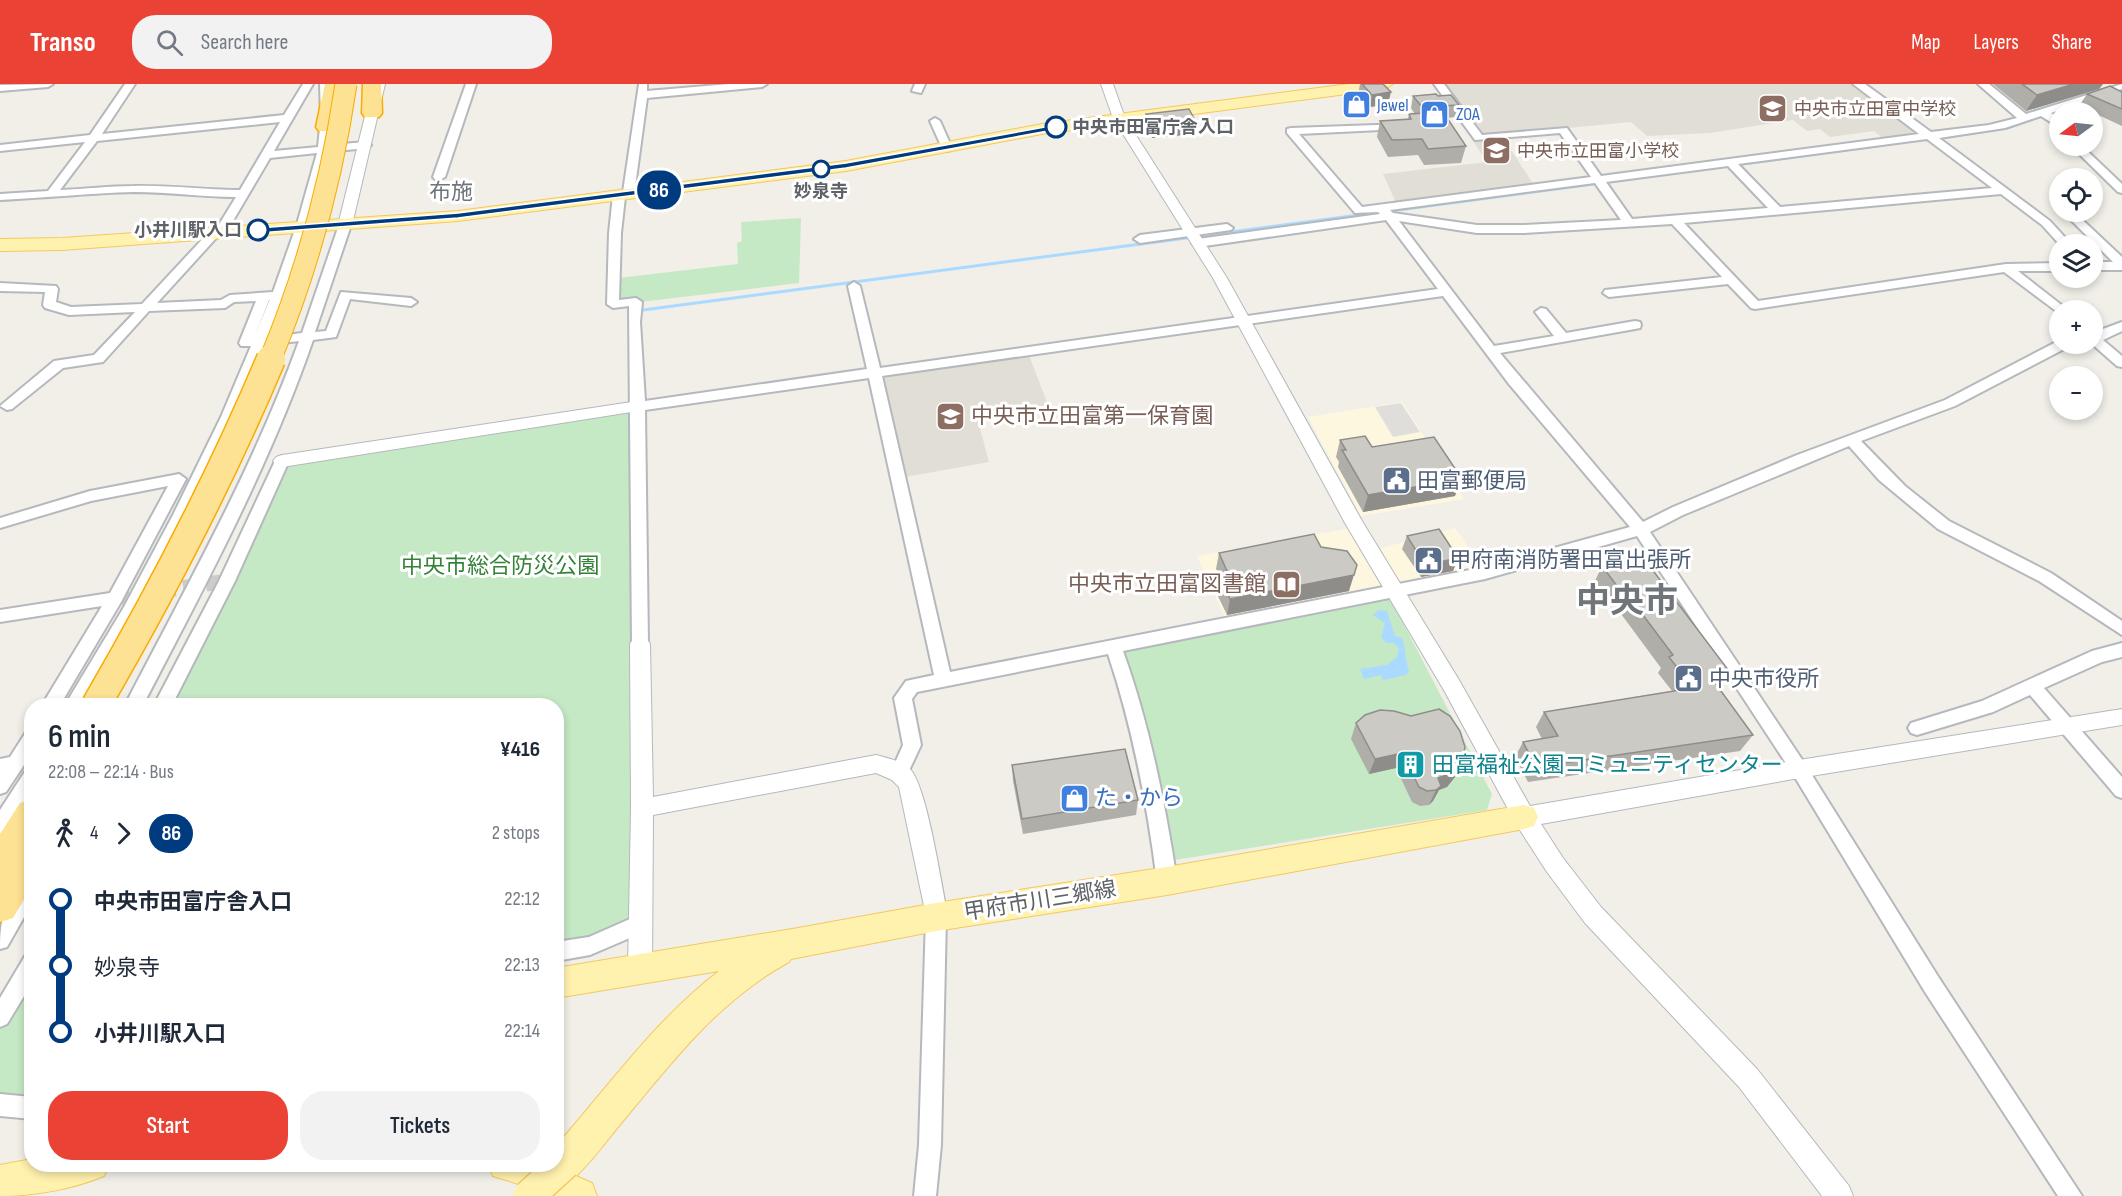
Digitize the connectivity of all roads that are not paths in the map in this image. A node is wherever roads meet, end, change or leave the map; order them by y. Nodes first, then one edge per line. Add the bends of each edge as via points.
1 (48, 84) edge
2 (130, 84) edge
3 (308, 84) edge
4 (471, 84) edge
5 (762, 84) edge
6 (1107, 84) edge
7 (1385, 84) edge
8 (1439, 84) edge
9 (1858, 84) edge
10 (1983, 84) edge
11 (371, 85) edge
12 (335, 86) edge
13 (2122, 86) edge
14 (0, 88) edge
15 (643, 89) edge
16 (372, 113) joint
17 (2045, 114) junction
18 (289, 117) junction
19 (2049, 117) edge
20 (1119, 118) junction
21 (2024, 118) junction
22 (935, 121) dead end
23 (1409, 126) edge
24 (326, 127) joint
25 (94, 138) junction
26 (1931, 138) junction
27 (366, 145) junction
28 (0, 148) edge
29 (946, 148) junction
30 (323, 150) junction
31 (265, 155) junction
32 (2086, 156) edge
33 (1733, 165) junction
34 (439, 177) dead end
35 (1600, 182) junction
36 (2003, 190) junction
37 (2122, 190) edge
38 (52, 193) junction
39 (244, 193) junction
40 (623, 194) junction
41 (0, 197) edge
42 (1777, 211) junction
43 (1359, 212) junction
44 (1384, 212) junction
45 (1675, 220) junction
46 (2078, 222) edge
47 (1629, 224) junction
48 (345, 225) junction
49 (302, 227) junction
50 (217, 233) junction
51 (2056, 234) edge
52 (1194, 237) junction
53 (1140, 239) dead end
54 (0, 245) edge
55 (2122, 265) edge
56 (2103, 266) edge
57 (2049, 267) edge
58 (2006, 268) junction
59 (1732, 280) junction
60 (854, 286) dead end
61 (0, 287) edge
62 (1446, 292) junction
63 (1609, 293) dead end
64 (271, 295) junction
65 (2049, 301) edge
66 (411, 302) dead end
67 (148, 307) junction
68 (1541, 312) dead end
69 (1244, 322) junction
70 (1635, 325) dead end
71 (2122, 326) edge
72 (2103, 334) edge
73 (308, 338) junction
74 (1563, 338) junction
75 (260, 342) junction
76 (2103, 346) edge
77 (1490, 351) junction
78 (2049, 351) edge
79 (2122, 363) edge
80 (876, 372) junction
81 (7, 406) dead end
82 (638, 406) junction
83 (1852, 440) junction
84 (282, 461) junction
85 (256, 465) junction
86 (202, 475) junction
87 (179, 480) junction
88 (0, 523) edge
89 (1641, 530) junction
90 (1395, 592) junction
91 (115, 598) junction
92 (0, 616) edge
93 (2122, 629) edge
94 (640, 644) joint
95 (1114, 648) junction
96 (2122, 650) edge
97 (944, 681) junction
98 (2033, 687) junction
99 (55, 698) edge
100 (78, 698) edge
101 (100, 698) edge
102 (123, 698) edge
103 (138, 698) edge
104 (167, 698) edge
105 (2122, 717) edge
106 (2067, 726) junction
107 (1917, 728) dead end
108 (24, 746) edge
109 (8, 765) edge
110 (1799, 769) junction
111 (900, 772) junction
112 (0, 786) edge
113 (24, 788) edge
114 (2122, 790) edge
115 (642, 808) junction
116 (1524, 817) junction
117 (0, 826) edge
118 (24, 826) edge
119 (0, 864) edge
120 (24, 867) edge
121 (1167, 881) junction
122 (24, 898) edge
123 (0, 906) edge
124 (936, 917) junction
125 (639, 924) junction
126 (0, 940) edge
127 (798, 943) junction
128 (564, 951) edge
129 (640, 970) junction
130 (24, 976) edge
131 (564, 982) edge
132 (0, 1017) edge
133 (0, 1105) edge
134 (24, 1107) edge
135 (564, 1164) edge
136 (36, 1172) edge
137 (53, 1172) edge
138 (534, 1172) edge
139 (555, 1172) edge
140 (4, 1182) edge
141 (529, 1196) edge
142 (579, 1196) edge
143 (925, 1196) edge
144 (1839, 1196) edge
145 (2071, 1196) edge

1 - 14 street
2 - 25 street
3 - 18 street
4 - 34 street
5 - 15 street
6 - 20 street
7 - 20 main road
8 - 35 street via 1460,122 1479,138 1563,130
9 - 26 street
10 - 21 street
11 - 16 highway
11 - 102 highway via 322,265 292,352 246,460 176,602
12 - 24 highway
12 - 101 highway, bridge via 339,133 326,196 275,351 191,531
13 - 17 street
15 - 40 street via 637,142
16 - 27 street
17 - 19 street
17 - 21 street
18 - 25 street
18 - 31 street
20 - 29 main road
20 - 52 street
21 - 26 street
22 - 29 street
23 - 43 street via 1291,131
24 - 30 street
25 - 28 street
25 - 38 street
26 - 33 street
26 - 36 street
27 - 30 street
27 - 48 street
29 - 40 main road via 856,164
30 - 31 street
30 - 49 street
31 - 39 street
32 - 37 street
33 - 35 street
33 - 42 street
35 - 44 street
35 - 47 street
36 - 42 street
36 - 51 street
38 - 39 street via 134,189
38 - 41 street
39 - 50 street
40 - 48 main road via 458,216
40 - 82 street via 613,303 636,302
42 - 45 street
43 - 44 street
43 - 52 street
44 - 47 street via 1477,229
44 - 52 street
44 - 62 street
45 - 47 street
45 - 59 street
46 - 55 street
48 - 49 main road
48 - 73 street
49 - 50 main road
49 - 64 street
50 - 54 main road
50 - 67 street
52 - 53 street
52 - 69 street
55 - 56 street
57 - 58 street
58 - 59 street via 1755,305
58 - 65 street
59 - 63 street
60 - 80 street
61 - 67 street via 52,289 49,305 69,311
62 - 69 street
62 - 77 street
64 - 67 street via 230,299 225,304
64 - 75 street
66 - 73 street via 345,295 331,334
67 - 81 street via 98,359 59,364
68 - 74 street
69 - 80 street
69 - 90 street
70 - 74 street
71 - 72 street
73 - 75 street
73 - 85 street
74 - 77 street
75 - 86 street
76 - 79 street
77 - 89 street
78 - 83 street via 1950,403
80 - 82 street
80 - 97 street
82 - 84 street
82 - 94 street
83 - 89 street via 1719,493
83 - 93 street via 1867,459 1936,520 2046,578
84 - 85 street
84 - 104 street via 227,581
85 - 86 street
85 - 103 street
86 - 87 street
86 - 100 street
87 - 88 street via 90,496
87 - 91 street
89 - 90 street via 1485,573
89 - 110 street
90 - 95 street
90 - 116 street
91 - 92 street
91 - 99 street
94 - 115 street
95 - 97 street
95 - 121 street via 1127,681 1148,764
96 - 98 street via 2098,656
97 - 111 street via 912,686 903,698 912,745
98 - 106 street
98 - 107 street via 1987,707
105 - 106 street
106 - 110 street
106 - 114 street
108 - 109 street
109 - 112 street
110 - 116 street
110 - 145 street via 1932,986
111 - 115 street via 876,764
111 - 124 street via 912,795
113 - 117 street
115 - 125 street
116 - 121 main road, 甲府市川三郷線
116 - 144 street via 1593,915 1748,1078
118 - 119 highway
120 - 123 highway
121 - 124 main road, 甲府市川三郷線
122 - 126 street
124 - 127 main road, 甲府市川三郷線
124 - 143 street
125 - 128 street via 590,946
125 - 129 street
127 - 129 main road, 甲府市川三郷線
127 - 135 main road, bridge via 727,982 692,1013
129 - 131 main road, 甲府市川三郷線
130 - 132 street
133 - 134 street
136 - 140 main road
137 - 140 main road
138 - 142 main road
139 - 141 main road, bridge

